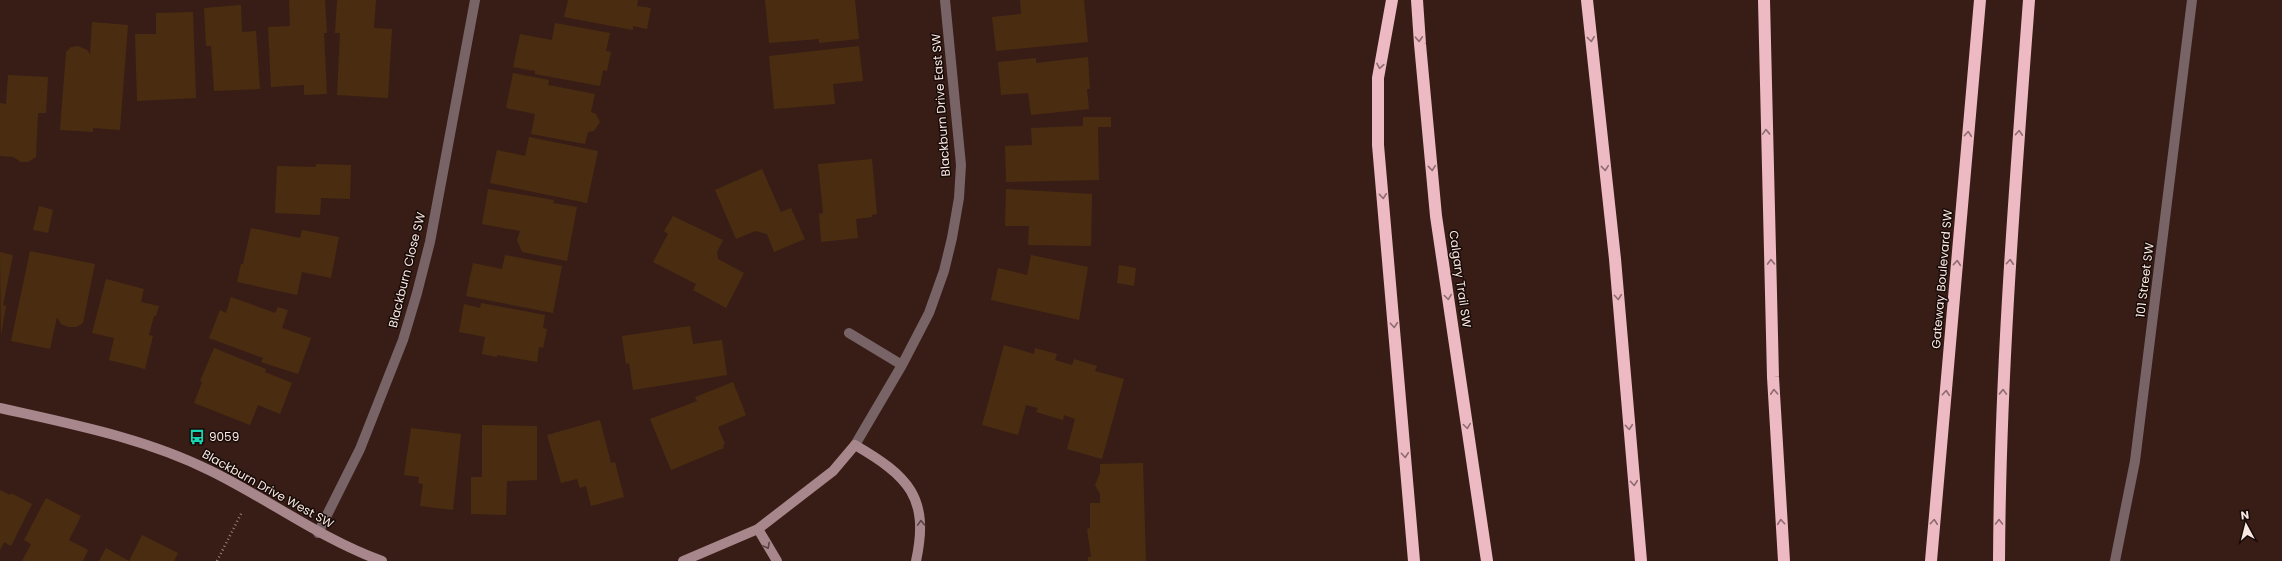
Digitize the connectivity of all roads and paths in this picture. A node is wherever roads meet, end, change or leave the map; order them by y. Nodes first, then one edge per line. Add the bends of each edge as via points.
1 (475, 0) edge
2 (945, 0) edge
3 (1392, 0) edge
4 (1417, 0) edge
5 (1587, 0) edge
6 (1764, 0) edge
7 (1980, 0) edge
8 (2029, 0) edge
9 (2192, 0) edge
10 (849, 334) dead end
11 (902, 365) junction
12 (0, 408) edge
13 (855, 445) junction
14 (252, 493) junction
15 (758, 529) junction
16 (318, 533) junction
17 (217, 561) edge
18 (382, 561) edge
19 (683, 561) edge
20 (777, 561) edge
21 (916, 561) edge
22 (1414, 561) edge
23 (1487, 561) edge
24 (1641, 561) edge
25 (1784, 561) edge
26 (1931, 561) edge
27 (1999, 561) edge
28 (2115, 561) edge

1 - 16 street, Blackburn Close SW via 430,242 417,294 403,340 360,449
2 - 11 street, Blackburn Drive East SW via 961,166 959,198 944,271 929,313
3 -> 22 highway via 1378,78 1378,145
4 -> 23 highway, Calgary Trail SW via 1436,216
5 -> 24 highway via 1615,259
25 -> 6 highway via 1773,376
26 -> 7 highway, Gateway Boulevard SW
27 -> 8 highway via 1999,485 2006,311
9 - 28 street, 101 Street SW via 2135,461
10 - 11 street
11 - 13 street, Blackburn Drive East SW
12 - 14 street, Blackburn Drive West SW via 79,425 173,454 211,470
13 - 15 street, Blackburn Drive East SW via 833,471
21 -> 13 street via 921,540 921,518 912,491 886,463
14 - 16 street, Blackburn Drive West SW
14 - 17 path
15 - 19 street, Blackburn Drive East SW
15 -> 20 street
16 - 18 street, Blackburn Drive West SW via 356,552

